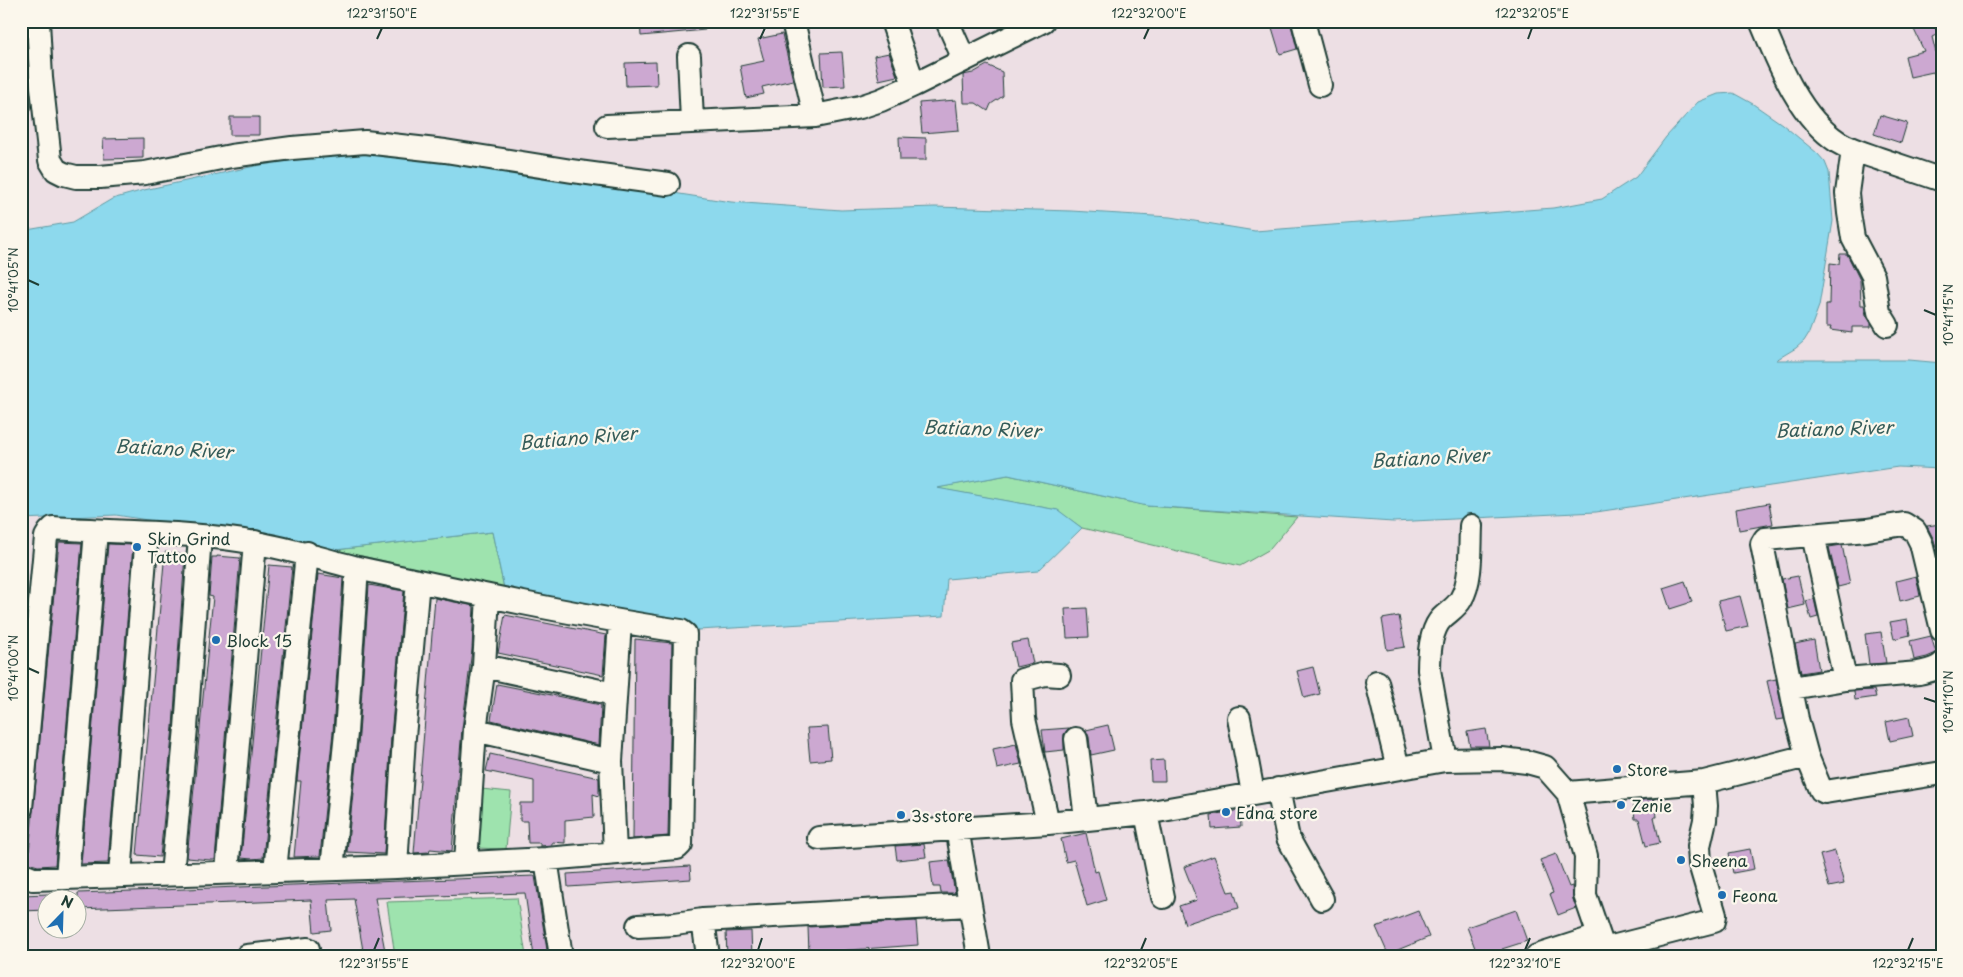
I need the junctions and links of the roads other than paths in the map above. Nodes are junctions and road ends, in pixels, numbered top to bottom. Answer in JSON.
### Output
{"nodes":[{"id":1,"x":38,"y":21,"type":"edge"},
{"id":2,"x":793,"y":21,"type":"edge"},
{"id":3,"x":892,"y":21,"type":"edge"},
{"id":4,"x":947,"y":21,"type":"edge"},
{"id":5,"x":1042,"y":21,"type":"edge"},
{"id":6,"x":1303,"y":21,"type":"edge"},
{"id":7,"x":1761,"y":21,"type":"edge"},
{"id":8,"x":689,"y":56,"type":"dead end"},
{"id":9,"x":964,"y":60,"type":"junction"},
{"id":10,"x":914,"y":85,"type":"junction"},
{"id":11,"x":1320,"y":85,"type":"dead end"},
{"id":12,"x":815,"y":116,"type":"junction"},
{"id":13,"x":692,"y":121,"type":"junction"},
{"id":14,"x":607,"y":126,"type":"dead end"},
{"id":15,"x":1853,"y":150,"type":"junction"},
{"id":16,"x":1942,"y":180,"type":"edge"},
{"id":17,"x":668,"y":184,"type":"dead end"},
{"id":18,"x":1886,"y":325,"type":"dead end"},
{"id":19,"x":1471,"y":526,"type":"dead end"},
{"id":20,"x":96,"y":531,"type":"junction"},
{"id":21,"x":147,"y":533,"type":"junction"},
{"id":22,"x":1812,"y":535,"type":"junction"},
{"id":23,"x":200,"y":536,"type":"junction"},
{"id":24,"x":255,"y":542,"type":"junction"},
{"id":25,"x":307,"y":553,"type":"junction"},
{"id":26,"x":357,"y":568,"type":"junction"},
{"id":27,"x":418,"y":581,"type":"junction"},
{"id":28,"x":488,"y":596,"type":"junction"},
{"id":29,"x":620,"y":622,"type":"junction"},
{"id":30,"x":1942,"y":630,"type":"edge"},
{"id":31,"x":1942,"y":664,"type":"edge"},
{"id":32,"x":484,"y":666,"type":"junction"},
{"id":33,"x":1059,"y":675,"type":"dead end"},
{"id":34,"x":1845,"y":679,"type":"junction"},
{"id":35,"x":1377,"y":682,"type":"dead end"},
{"id":36,"x":1792,"y":688,"type":"junction"},
{"id":37,"x":614,"y":694,"type":"junction"},
{"id":38,"x":1239,"y":718,"type":"dead end"},
{"id":39,"x":474,"y":730,"type":"junction"},
{"id":40,"x":1076,"y":739,"type":"dead end"},
{"id":41,"x":1807,"y":756,"type":"junction"},
{"id":42,"x":1445,"y":760,"type":"junction"},
{"id":43,"x":612,"y":761,"type":"junction"},
{"id":44,"x":1398,"y":768,"type":"junction"},
{"id":45,"x":1942,"y":773,"type":"edge"},
{"id":46,"x":1704,"y":782,"type":"junction"},
{"id":47,"x":1278,"y":789,"type":"junction"},
{"id":48,"x":1253,"y":793,"type":"junction"},
{"id":49,"x":1568,"y":793,"type":"junction"},
{"id":50,"x":21,"y":808,"type":"edge"},
{"id":51,"x":1146,"y":813,"type":"junction"},
{"id":52,"x":1086,"y":818,"type":"junction"},
{"id":53,"x":1048,"y":823,"type":"junction"},
{"id":54,"x":956,"y":828,"type":"junction"},
{"id":55,"x":819,"y":838,"type":"dead end"},
{"id":56,"x":616,"y":853,"type":"junction"},
{"id":57,"x":546,"y":859,"type":"junction"},
{"id":58,"x":466,"y":862,"type":"junction"},
{"id":59,"x":396,"y":867,"type":"junction"},
{"id":60,"x":332,"y":870,"type":"junction"},
{"id":61,"x":275,"y":871,"type":"junction"},
{"id":62,"x":227,"y":872,"type":"junction"},
{"id":63,"x":21,"y":874,"type":"edge"},
{"id":64,"x":172,"y":874,"type":"junction"},
{"id":65,"x":120,"y":875,"type":"junction"},
{"id":66,"x":67,"y":878,"type":"junction"},
{"id":67,"x":1163,"y":898,"type":"dead end"},
{"id":68,"x":1322,"y":899,"type":"dead end"},
{"id":69,"x":969,"y":905,"type":"junction"},
{"id":70,"x":703,"y":920,"type":"junction"},
{"id":71,"x":638,"y":926,"type":"dead end"},
{"id":72,"x":1603,"y":947,"type":"edge"},
{"id":73,"x":308,"y":949,"type":"dead end"},
{"id":74,"x":247,"y":956,"type":"edge"},
{"id":75,"x":561,"y":956,"type":"edge"},
{"id":76,"x":708,"y":956,"type":"edge"},
{"id":77,"x":979,"y":956,"type":"edge"},
{"id":78,"x":1537,"y":956,"type":"edge"}],
"edges":[{"from":1,"to":17,"type":"street"},
{"from":2,"to":12,"type":"street"},
{"from":3,"to":10,"type":"street"},
{"from":4,"to":9,"type":"street"},
{"from":5,"to":9,"type":"street"},
{"from":6,"to":11,"type":"street"},
{"from":7,"to":15,"type":"street"},
{"from":8,"to":13,"type":"street"},
{"from":9,"to":10,"type":"street"},
{"from":10,"to":12,"type":"street"},
{"from":12,"to":13,"type":"street"},
{"from":13,"to":14,"type":"street"},
{"from":15,"to":16,"type":"street"},
{"from":15,"to":18,"type":"street"},
{"from":19,"to":42,"type":"street"},
{"from":20,"to":21,"type":"street"},
{"from":20,"to":50,"type":"street"},
{"from":20,"to":66,"type":"street"},
{"from":21,"to":23,"type":"street"},
{"from":21,"to":65,"type":"street"},
{"from":22,"to":30,"type":"street"},
{"from":22,"to":34,"type":"street"},
{"from":22,"to":36,"type":"street"},
{"from":23,"to":24,"type":"street"},
{"from":23,"to":64,"type":"street"},
{"from":24,"to":25,"type":"street"},
{"from":24,"to":62,"type":"street"},
{"from":25,"to":26,"type":"street"},
{"from":25,"to":61,"type":"street"},
{"from":26,"to":27,"type":"street"},
{"from":26,"to":60,"type":"street"},
{"from":27,"to":28,"type":"street"},
{"from":27,"to":59,"type":"street"},
{"from":28,"to":29,"type":"street"},
{"from":28,"to":32,"type":"street"},
{"from":29,"to":37,"type":"street"},
{"from":29,"to":56,"type":"street"},
{"from":31,"to":34,"type":"street"},
{"from":32,"to":37,"type":"street"},
{"from":32,"to":39,"type":"street"},
{"from":33,"to":53,"type":"street"},
{"from":34,"to":36,"type":"street"},
{"from":35,"to":44,"type":"street"},
{"from":36,"to":41,"type":"street"},
{"from":37,"to":43,"type":"street"},
{"from":38,"to":48,"type":"street"},
{"from":39,"to":43,"type":"street"},
{"from":39,"to":58,"type":"street"},
{"from":40,"to":52,"type":"street"},
{"from":41,"to":45,"type":"street"},
{"from":41,"to":46,"type":"street"},
{"from":42,"to":44,"type":"street"},
{"from":42,"to":49,"type":"street"},
{"from":43,"to":56,"type":"street"},
{"from":44,"to":47,"type":"street"},
{"from":46,"to":49,"type":"street"},
{"from":46,"to":72,"type":"street"},
{"from":47,"to":48,"type":"street"},
{"from":47,"to":68,"type":"street"},
{"from":48,"to":51,"type":"street"},
{"from":49,"to":72,"type":"street"},
{"from":51,"to":52,"type":"street"},
{"from":51,"to":67,"type":"street"},
{"from":52,"to":53,"type":"street"},
{"from":53,"to":54,"type":"street"},
{"from":54,"to":55,"type":"street"},
{"from":54,"to":69,"type":"street"},
{"from":56,"to":57,"type":"street"},
{"from":57,"to":58,"type":"street"},
{"from":57,"to":75,"type":"street"},
{"from":58,"to":59,"type":"street"},
{"from":59,"to":60,"type":"street"},
{"from":60,"to":61,"type":"street"},
{"from":61,"to":62,"type":"street"},
{"from":62,"to":64,"type":"street"},
{"from":63,"to":66,"type":"street"},
{"from":64,"to":65,"type":"street"},
{"from":65,"to":66,"type":"street"},
{"from":69,"to":70,"type":"street"},
{"from":69,"to":77,"type":"street"},
{"from":70,"to":71,"type":"street"},
{"from":70,"to":76,"type":"street"},
{"from":72,"to":78,"type":"street"},
{"from":73,"to":74,"type":"street"}]}
